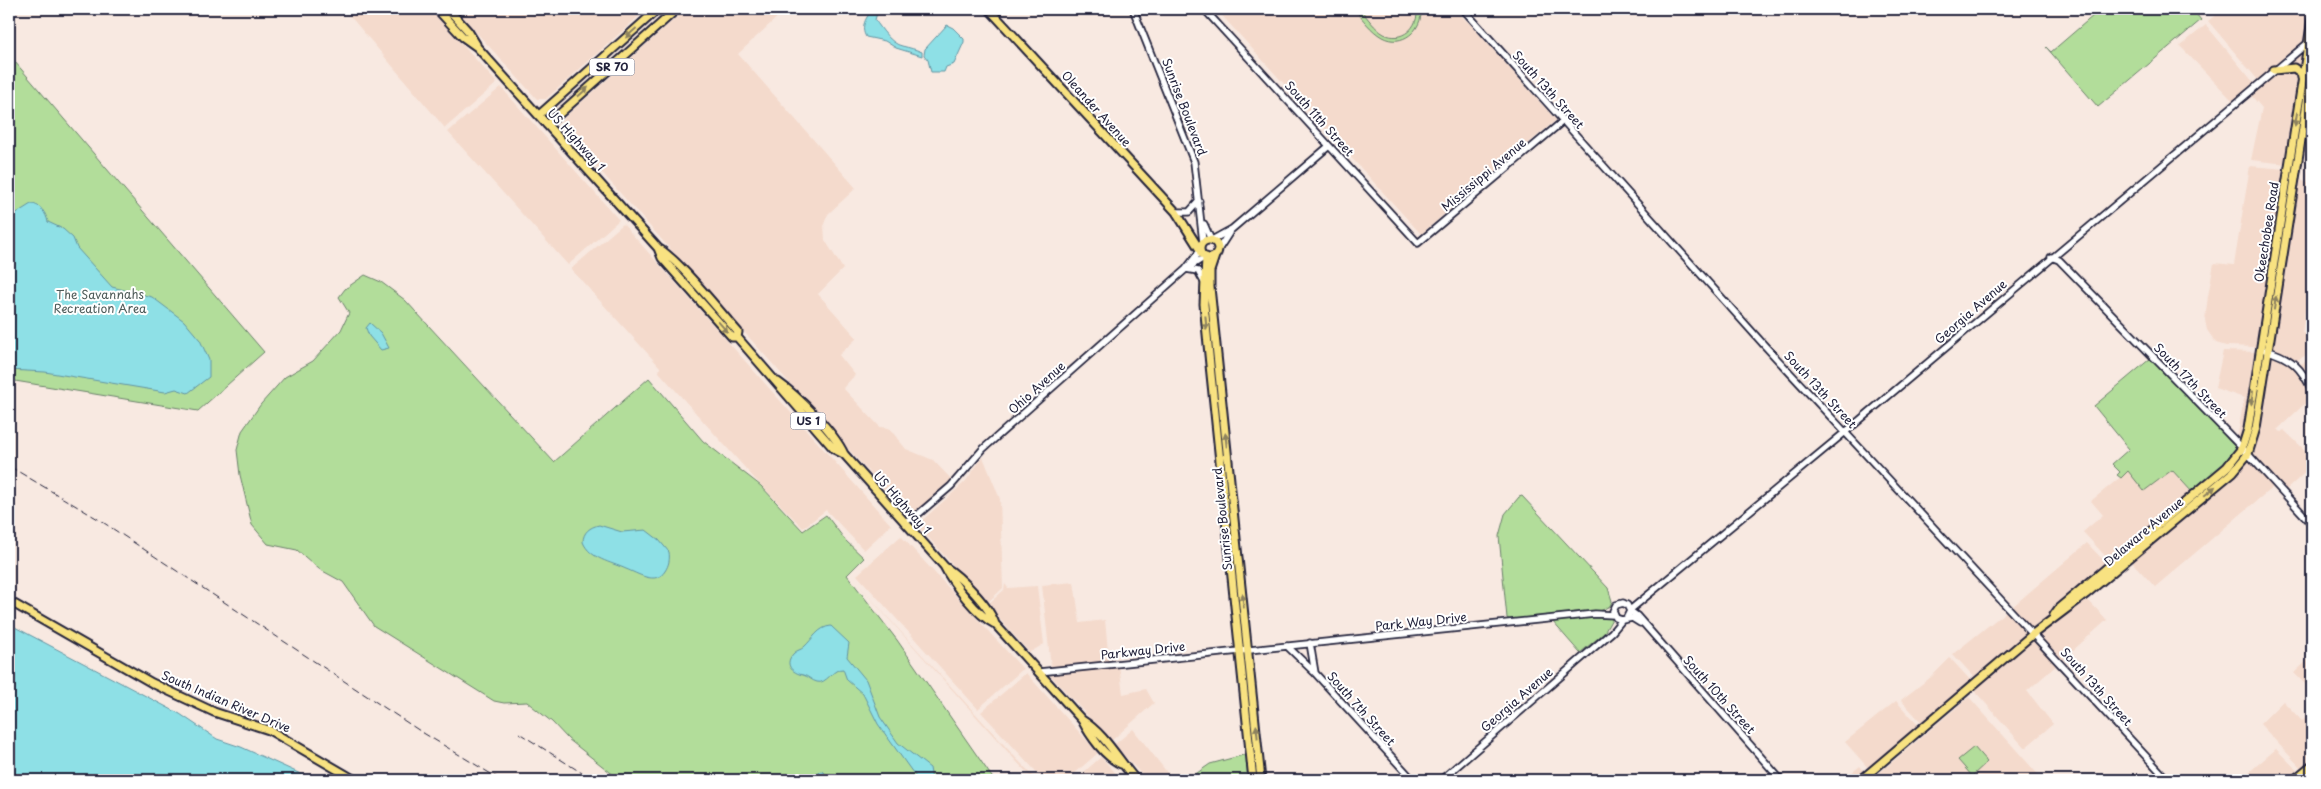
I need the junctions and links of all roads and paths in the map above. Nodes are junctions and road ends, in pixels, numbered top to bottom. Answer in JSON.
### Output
{"nodes":[{"id":1,"x":437,"y":9,"type":"edge"},
{"id":2,"x":448,"y":9,"type":"edge"},
{"id":3,"x":658,"y":9,"type":"edge"},
{"id":4,"x":677,"y":9,"type":"edge"},
{"id":5,"x":989,"y":9,"type":"edge"},
{"id":6,"x":1133,"y":9,"type":"edge"},
{"id":7,"x":1204,"y":9,"type":"edge"},
{"id":8,"x":1463,"y":9,"type":"edge"},
{"id":9,"x":2312,"y":19,"type":"edge"},
{"id":10,"x":2311,"y":41,"type":"edge"},
{"id":11,"x":477,"y":47,"type":"junction"},
{"id":12,"x":2274,"y":70,"type":"junction"},
{"id":13,"x":2312,"y":70,"type":"edge"},
{"id":14,"x":2302,"y":78,"type":"junction"},
{"id":15,"x":539,"y":115,"type":"junction"},
{"id":16,"x":1563,"y":121,"type":"junction"},
{"id":17,"x":547,"y":125,"type":"junction"},
{"id":18,"x":1329,"y":146,"type":"junction"},
{"id":19,"x":1199,"y":201,"type":"junction"},
{"id":20,"x":1176,"y":212,"type":"junction"},
{"id":21,"x":1201,"y":218,"type":"junction"},
{"id":22,"x":1232,"y":229,"type":"junction"},
{"id":23,"x":1212,"y":240,"type":"junction"},
{"id":24,"x":1418,"y":243,"type":"joint"},
{"id":25,"x":1203,"y":250,"type":"junction"},
{"id":26,"x":1216,"y":253,"type":"junction"},
{"id":27,"x":2051,"y":257,"type":"junction"},
{"id":28,"x":1186,"y":269,"type":"junction"},
{"id":29,"x":1204,"y":283,"type":"junction"},
{"id":30,"x":2264,"y":350,"type":"junction"},
{"id":31,"x":2312,"y":391,"type":"edge"},
{"id":32,"x":1846,"y":431,"type":"junction"},
{"id":33,"x":2242,"y":448,"type":"junction"},
{"id":34,"x":2248,"y":454,"type":"junction"},
{"id":35,"x":904,"y":522,"type":"junction"},
{"id":36,"x":2312,"y":524,"type":"edge"},
{"id":37,"x":9,"y":601,"type":"edge"},
{"id":38,"x":1615,"y":607,"type":"junction"},
{"id":39,"x":1629,"y":609,"type":"junction"},
{"id":40,"x":1595,"y":614,"type":"junction"},
{"id":41,"x":1615,"y":616,"type":"junction"},
{"id":42,"x":1625,"y":618,"type":"junction"},
{"id":43,"x":2049,"y":621,"type":"junction"},
{"id":44,"x":1642,"y":624,"type":"junction"},
{"id":45,"x":2034,"y":634,"type":"junction"},
{"id":46,"x":1606,"y":635,"type":"junction"},
{"id":47,"x":1310,"y":643,"type":"junction"},
{"id":48,"x":1287,"y":646,"type":"junction"},
{"id":49,"x":1244,"y":650,"type":"junction"},
{"id":50,"x":1039,"y":672,"type":"junction"},
{"id":51,"x":1315,"y":673,"type":"junction"},
{"id":52,"x":2312,"y":764,"type":"edge"},
{"id":53,"x":355,"y":780,"type":"edge"},
{"id":54,"x":1136,"y":780,"type":"edge"},
{"id":55,"x":1253,"y":780,"type":"edge"},
{"id":56,"x":1262,"y":780,"type":"edge"},
{"id":57,"x":1413,"y":780,"type":"edge"},
{"id":58,"x":1441,"y":780,"type":"edge"},
{"id":59,"x":1781,"y":780,"type":"edge"},
{"id":60,"x":1861,"y":780,"type":"edge"},
{"id":61,"x":2168,"y":780,"type":"edge"},
{"id":62,"x":2294,"y":780,"type":"edge"}],
"edges":[{"from":1,"to":11,"type":"main road","name":"US Highway 1","number":"US 1"},
{"from":2,"to":11,"type":"main road","name":"US Highway 1","number":"US 1"},
{"from":3,"to":15,"type":"main road","number":"SR 70","one_way":true},
{"from":17,"to":4,"type":"main road","number":"SR 70","one_way":true},
{"from":5,"to":20,"type":"main road","name":"Oleander Avenue"},
{"from":6,"to":19,"type":"street","name":"Sunrise Boulevard"},
{"from":7,"to":18,"type":"street","name":"South 11th Street"},
{"from":8,"to":16,"type":"street","name":"South 13th Street"},
{"from":9,"to":10,"type":"main road","name":"Okeechobee Road"},
{"from":10,"to":12,"type":"street","name":"Georgia Avenue"},
{"from":10,"to":14,"type":"main road","name":"Okeechobee Road"},
{"from":11,"to":15,"type":"main road","name":"US Highway 1","number":"US 1"},
{"from":12,"to":14,"type":"main road"},
{"from":12,"to":27,"type":"street","name":"Georgia Avenue"},
{"from":30,"to":13,"type":"main road","name":"Okeechobee Road","one_way":true},
{"from":14,"to":30,"type":"main road","name":"Okeechobee Road","one_way":true},
{"from":15,"to":17,"type":"main road","name":"US Highway 1","number":"US 1"},
{"from":16,"to":24,"type":"street","name":"Mississippi Avenue"},
{"from":16,"to":32,"type":"street","name":"South 13th Street"},
{"from":17,"to":35,"type":"main road","name":"US Highway 1","number":"US 1"},
{"from":18,"to":22,"type":"street"},
{"from":18,"to":24,"type":"street","name":"South 11th Street"},
{"from":19,"to":20,"type":"street"},
{"from":19,"to":21,"type":"street","name":"Sunrise Boulevard"},
{"from":20,"to":25,"type":"main road","name":"Oleander Avenue"},
{"from":21,"to":23,"type":"street","name":"Sunrise Boulevard"},
{"from":21,"to":25,"type":"street","name":"Sunrise Boulevard"},
{"from":22,"to":23,"type":"street"},
{"from":22,"to":26,"type":"street"},
{"from":23,"to":25,"type":"main road"},
{"from":23,"to":26,"type":"main road"},
{"from":25,"to":26,"type":"main road"},
{"from":25,"to":28,"type":"street","name":"Ohio Avenue"},
{"from":25,"to":29,"type":"main road","name":"Sunrise Boulevard"},
{"from":49,"to":26,"type":"main road","name":"Sunrise Boulevard","one_way":true},
{"from":27,"to":32,"type":"street","name":"Georgia Avenue"},
{"from":27,"to":33,"type":"street","name":"South 17th Street"},
{"from":28,"to":29,"type":"street"},
{"from":28,"to":35,"type":"street","name":"Ohio Avenue"},
{"from":29,"to":49,"type":"main road","name":"Sunrise Boulevard","one_way":true},
{"from":30,"to":31,"type":"street"},
{"from":30,"to":33,"type":"main road","name":"Okeechobee Road","one_way":true},
{"from":30,"to":34,"type":"main road","name":"Okeechobee Road"},
{"from":32,"to":39,"type":"street","name":"Georgia Avenue"},
{"from":32,"to":45,"type":"street","name":"South 13th Street"},
{"from":33,"to":34,"type":"street","name":"South 17th Street"},
{"from":33,"to":43,"type":"main road","name":"Delaware Avenue"},
{"from":34,"to":36,"type":"street","name":"South 17th Street"},
{"from":43,"to":34,"type":"main road","name":"Delaware Avenue","one_way":true},
{"from":35,"to":50,"type":"main road","name":"US Highway 1","number":"US 1"},
{"from":37,"to":53,"type":"main road","name":"South Indian River Drive"},
{"from":38,"to":39,"type":"street","name":"Park Way Drive"},
{"from":38,"to":40,"type":"street","name":"Park Way Drive"},
{"from":38,"to":41,"type":"street","name":"Georgia Avenue"},
{"from":39,"to":42,"type":"street"},
{"from":39,"to":44,"type":"street","name":"South 10th Street"},
{"from":40,"to":41,"type":"street","name":"Park Way Drive"},
{"from":40,"to":47,"type":"street","name":"Park Way Drive"},
{"from":41,"to":42,"type":"street","name":"South 10th Street"},
{"from":41,"to":46,"type":"street","name":"Georgia Avenue"},
{"from":42,"to":44,"type":"street","name":"South 10th Street"},
{"from":42,"to":46,"type":"street","name":"Georgia Avenue"},
{"from":43,"to":45,"type":"main road","name":"Delaware Avenue"},
{"from":44,"to":59,"type":"street","name":"South 10th Street"},
{"from":45,"to":60,"type":"main road","name":"Delaware Avenue"},
{"from":45,"to":61,"type":"street","name":"South 13th Street"},
{"from":46,"to":58,"type":"street","name":"Georgia Avenue"},
{"from":47,"to":48,"type":"street","name":"Park Way Drive"},
{"from":47,"to":51,"type":"street","name":"South 7th Street"},
{"from":48,"to":49,"type":"street","name":"Park Way Drive"},
{"from":48,"to":51,"type":"street"},
{"from":49,"to":50,"type":"street","name":"Parkway Drive"},
{"from":49,"to":55,"type":"main road","name":"Sunrise Boulevard"},
{"from":56,"to":49,"type":"main road","name":"Sunrise Boulevard","one_way":true},
{"from":50,"to":54,"type":"main road","name":"US Highway 1","number":"US 1"},
{"from":51,"to":57,"type":"street","name":"South 7th Street"},
{"from":52,"to":62,"type":"main road"}]}
